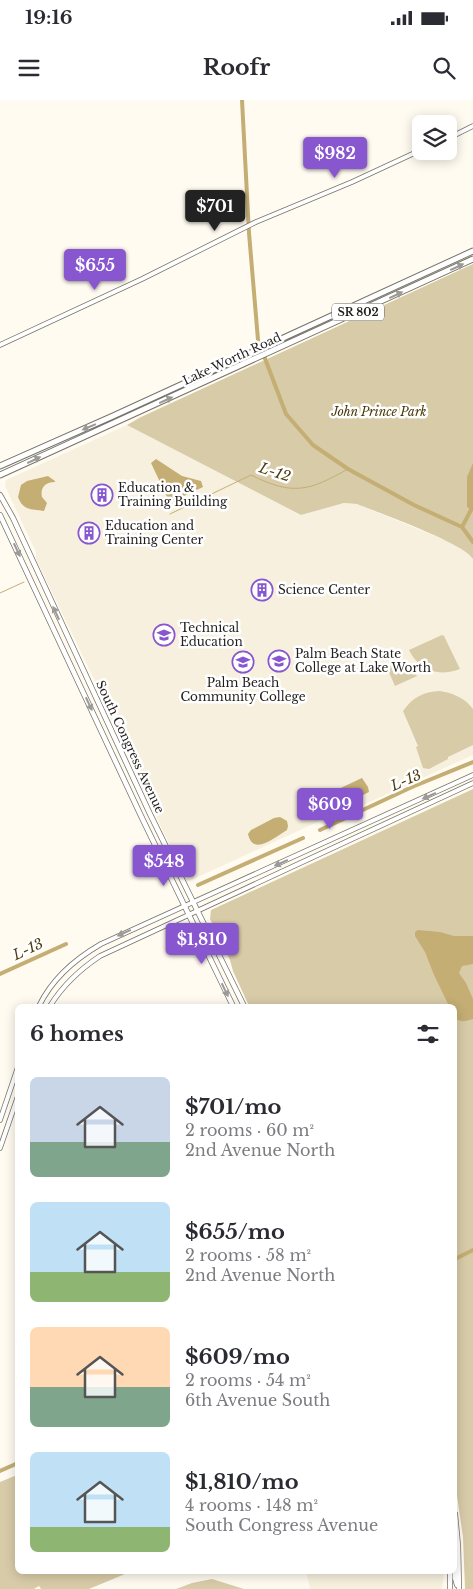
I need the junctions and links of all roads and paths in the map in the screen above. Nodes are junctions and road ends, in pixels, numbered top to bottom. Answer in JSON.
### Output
{"nodes":[{"id":1,"x":473,"y":126,"type":"edge"},
{"id":2,"x":457,"y":134,"type":"edge"},
{"id":3,"x":412,"y":154,"type":"edge"},
{"id":4,"x":473,"y":252,"type":"edge"},
{"id":5,"x":473,"y":260,"type":"edge"},
{"id":6,"x":323,"y":320,"type":"junction"},
{"id":7,"x":296,"y":340,"type":"junction"},
{"id":8,"x":0,"y":345,"type":"edge"},
{"id":9,"x":0,"y":466,"type":"edge"},
{"id":10,"x":0,"y":476,"type":"edge"},
{"id":11,"x":0,"y":495,"type":"edge"},
{"id":12,"x":0,"y":515,"type":"edge"},
{"id":13,"x":473,"y":776,"type":"edge"},
{"id":14,"x":473,"y":783,"type":"edge"},
{"id":15,"x":194,"y":902,"type":"junction"},
{"id":16,"x":184,"y":906,"type":"junction"},
{"id":17,"x":198,"y":910,"type":"junction"},
{"id":18,"x":188,"y":914,"type":"junction"},
{"id":19,"x":40,"y":1004,"type":"edge"},
{"id":20,"x":52,"y":1004,"type":"edge"},
{"id":21,"x":232,"y":1004,"type":"edge"},
{"id":22,"x":243,"y":1004,"type":"edge"},
{"id":23,"x":15,"y":1076,"type":"edge"},
{"id":24,"x":15,"y":1105,"type":"edge"},
{"id":25,"x":0,"y":1120,"type":"edge"},
{"id":26,"x":0,"y":1148,"type":"edge"},
{"id":27,"x":457,"y":1537,"type":"edge"},
{"id":28,"x":450,"y":1574,"type":"edge"},
{"id":29,"x":455,"y":1574,"type":"edge"},
{"id":30,"x":450,"y":1589,"type":"edge"},
{"id":31,"x":458,"y":1589,"type":"edge"}],
"edges":[{"from":1,"to":2,"type":"street"},
{"from":3,"to":8,"type":"street"},
{"from":4,"to":6,"type":"main road","name":"Lake Worth Road","number":"SR 802"},
{"from":7,"to":5,"type":"main road","name":"Lake Worth Road","number":"SR 802","one_way":true},
{"from":6,"to":7,"type":"main road"},
{"from":6,"to":9,"type":"main road","name":"Lake Worth Road","number":"SR 802","one_way":true},
{"from":10,"to":7,"type":"main road","name":"Lake Worth Road","number":"SR 802","one_way":true},
{"from":15,"to":11,"type":"main road","name":"South Congress Avenue","one_way":true},
{"from":12,"to":16,"type":"main road","name":"South Congress Avenue","one_way":true},
{"from":13,"to":15,"type":"street","one_way":true},
{"from":14,"to":17,"type":"street"},
{"from":15,"to":16,"type":"street"},
{"from":15,"to":17,"type":"main road","name":"South Congress Avenue"},
{"from":16,"to":18,"type":"main road","name":"South Congress Avenue"},
{"from":16,"to":19,"type":"street","one_way":true},
{"from":17,"to":18,"type":"street"},
{"from":17,"to":22,"type":"main road","name":"South Congress Avenue"},
{"from":18,"to":20,"type":"street"},
{"from":18,"to":21,"type":"main road","name":"South Congress Avenue","one_way":true},
{"from":23,"to":25,"type":"street"},
{"from":24,"to":26,"type":"street"},
{"from":27,"to":31,"type":"main road"},
{"from":28,"to":30,"type":"main road"},
{"from":29,"to":31,"type":"main road"}]}
